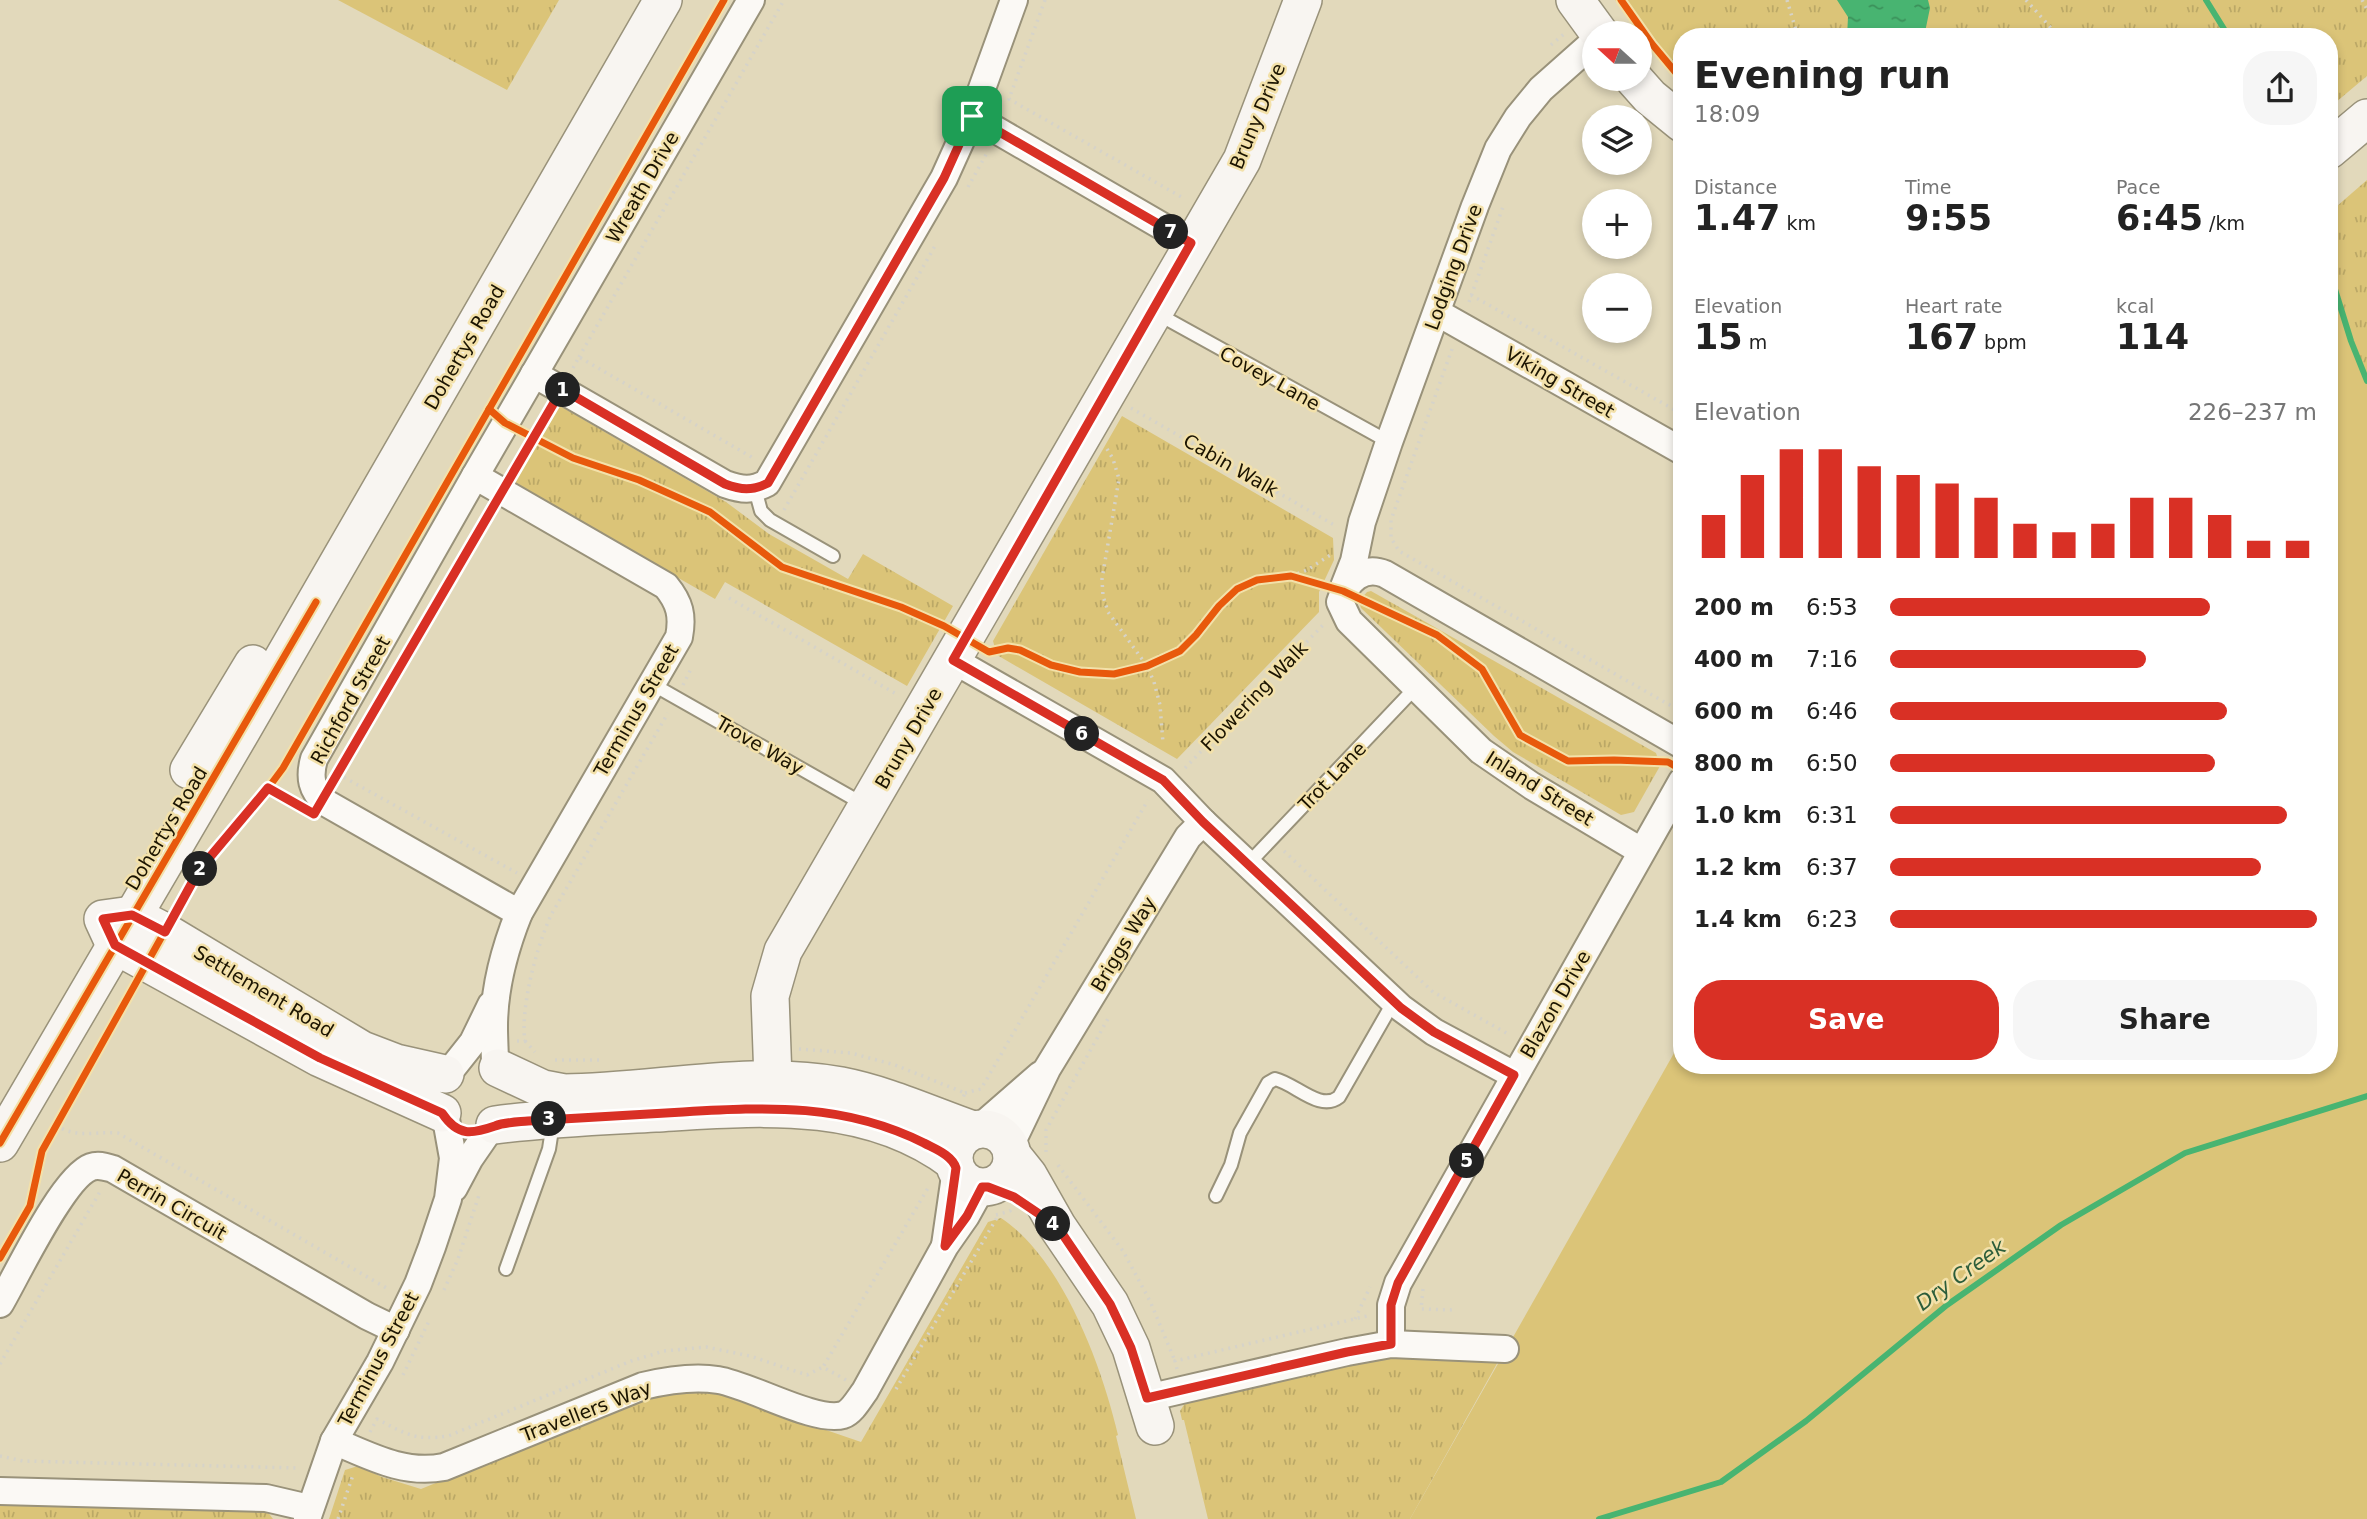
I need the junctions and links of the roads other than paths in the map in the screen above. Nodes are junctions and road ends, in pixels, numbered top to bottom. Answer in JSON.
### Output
{"nodes":[{"id":1,"x":663,"y":0,"type":"edge"},
{"id":2,"x":751,"y":0,"type":"edge"},
{"id":3,"x":1014,"y":0,"type":"edge"},
{"id":4,"x":1303,"y":0,"type":"edge"},
{"id":5,"x":1575,"y":0,"type":"edge"},
{"id":6,"x":1590,"y":21,"type":"edge"},
{"id":7,"x":1582,"y":53,"type":"edge"},
{"id":8,"x":1648,"y":91,"type":"edge"},
{"id":9,"x":972,"y":116,"type":"junction"},
{"id":10,"x":1673,"y":116,"type":"edge"},
{"id":11,"x":2367,"y":118,"type":"edge"},
{"id":12,"x":2338,"y":142,"type":"edge"},
{"id":13,"x":1191,"y":243,"type":"junction"},
{"id":14,"x":1153,"y":311,"type":"junction"},
{"id":15,"x":1449,"y":319,"type":"junction"},
{"id":16,"x":534,"y":374,"type":"junction"},
{"id":17,"x":1389,"y":442,"type":"junction"},
{"id":18,"x":1673,"y":446,"type":"edge"},
{"id":19,"x":475,"y":475,"type":"junction"},
{"id":20,"x":755,"y":489,"type":"junction"},
{"id":21,"x":1349,"y":524,"type":"junction"},
{"id":22,"x":833,"y":556,"type":"dead end"},
{"id":23,"x":1355,"y":581,"type":"junction"},
{"id":24,"x":953,"y":660,"type":"junction"},
{"id":25,"x":652,"y":684,"type":"junction"},
{"id":26,"x":1416,"y":687,"type":"junction"},
{"id":27,"x":1673,"y":740,"type":"edge"},
{"id":28,"x":1673,"y":802,"type":"edge"},
{"id":29,"x":868,"y":807,"type":"junction"},
{"id":30,"x":1203,"y":822,"type":"junction"},
{"id":31,"x":1641,"y":851,"type":"junction"},
{"id":32,"x":1248,"y":864,"type":"junction"},
{"id":33,"x":512,"y":910,"type":"junction"},
{"id":34,"x":117,"y":927,"type":"junction"},
{"id":35,"x":496,"y":994,"type":"junction"},
{"id":36,"x":1394,"y":1001,"type":"junction"},
{"id":37,"x":496,"y":1059,"type":"junction"},
{"id":38,"x":1047,"y":1069,"type":"junction"},
{"id":39,"x":449,"y":1070,"type":"junction"},
{"id":40,"x":1514,"y":1075,"type":"junction"},
{"id":41,"x":773,"y":1079,"type":"junction"},
{"id":42,"x":0,"y":1094,"type":"edge"},
{"id":43,"x":444,"y":1116,"type":"junction"},
{"id":44,"x":553,"y":1119,"type":"junction"},
{"id":45,"x":492,"y":1127,"type":"junction"},
{"id":46,"x":976,"y":1130,"type":"junction"},
{"id":47,"x":0,"y":1143,"type":"edge"},
{"id":48,"x":1011,"y":1151,"type":"junction"},
{"id":49,"x":970,"y":1176,"type":"junction"},
{"id":50,"x":1216,"y":1196,"type":"dead end"},
{"id":51,"x":448,"y":1199,"type":"junction"},
{"id":52,"x":1057,"y":1226,"type":"junction"},
{"id":53,"x":506,"y":1269,"type":"dead end"},
{"id":54,"x":0,"y":1304,"type":"edge"},
{"id":55,"x":396,"y":1330,"type":"junction"},
{"id":56,"x":1391,"y":1344,"type":"junction"},
{"id":57,"x":1505,"y":1349,"type":"dead end"},
{"id":58,"x":1151,"y":1412,"type":"joint"},
{"id":59,"x":334,"y":1441,"type":"junction"},
{"id":60,"x":0,"y":1491,"type":"edge"},
{"id":61,"x":308,"y":1514,"type":"edge"}],
"edges":[{"from":1,"to":34,"type":"street","name":"Dohertys Road"},
{"from":2,"to":16,"type":"street","name":"Wreath Drive"},
{"from":3,"to":9,"type":"street"},
{"from":4,"to":13,"type":"street","name":"Bruny Drive"},
{"from":5,"to":6,"type":"street"},
{"from":7,"to":15,"type":"street","name":"Lodging Drive"},
{"from":8,"to":10,"type":"street"},
{"from":9,"to":13,"type":"street"},
{"from":9,"to":20,"type":"street"},
{"from":11,"to":12,"type":"street"},
{"from":13,"to":14,"type":"street","name":"Bruny Drive"},
{"from":14,"to":17,"type":"lane","name":"Covey Lane"},
{"from":14,"to":24,"type":"street","name":"Bruny Drive"},
{"from":15,"to":17,"type":"street","name":"Lodging Drive"},
{"from":15,"to":18,"type":"street","name":"Viking Street"},
{"from":16,"to":19,"type":"street","name":"Wreath Drive"},
{"from":16,"to":20,"type":"street"},
{"from":17,"to":21,"type":"street","name":"Lodging Drive"},
{"from":19,"to":25,"type":"street","name":"Terminus Street"},
{"from":19,"to":33,"type":"street","name":"Richford Street"},
{"from":20,"to":22,"type":"lane"},
{"from":21,"to":23,"type":"street","name":"Lodging Drive"},
{"from":21,"to":23,"type":"street","name":"Lodging Drive"},
{"from":23,"to":26,"type":"street","name":"Inland Street"},
{"from":23,"to":27,"type":"street"},
{"from":24,"to":29,"type":"street","name":"Bruny Drive"},
{"from":24,"to":30,"type":"street"},
{"from":25,"to":29,"type":"lane","name":"Trove Way"},
{"from":25,"to":33,"type":"street","name":"Terminus Street"},
{"from":26,"to":31,"type":"street","name":"Inland Street"},
{"from":26,"to":32,"type":"lane","name":"Trot Lane"},
{"from":28,"to":31,"type":"street","name":"Blazon Drive"},
{"from":29,"to":41,"type":"street","name":"Bruny Drive"},
{"from":30,"to":32,"type":"street"},
{"from":30,"to":38,"type":"street","name":"Briggs Way"},
{"from":31,"to":40,"type":"street","name":"Blazon Drive"},
{"from":32,"to":36,"type":"street"},
{"from":33,"to":35,"type":"street","name":"Terminus Street"},
{"from":34,"to":39,"type":"street","name":"Settlement Road"},
{"from":34,"to":42,"type":"street","name":"Dohertys Road"},
{"from":34,"to":43,"type":"street","name":"Settlement Road"},
{"from":34,"to":47,"type":"street","name":"Dohertys Road"},
{"from":35,"to":37,"type":"street","name":"Terminus Street"},
{"from":35,"to":39,"type":"street","name":"Terminus Street"},
{"from":36,"to":40,"type":"street"},
{"from":36,"to":50,"type":"lane"},
{"from":37,"to":39,"type":"street"},
{"from":37,"to":41,"type":"street"},
{"from":37,"to":45,"type":"street"},
{"from":38,"to":46,"type":"street","name":"Briggs Way"},
{"from":38,"to":48,"type":"street","name":"Briggs Way"},
{"from":39,"to":43,"type":"street"},
{"from":40,"to":56,"type":"street","name":"Blazon Drive"},
{"from":41,"to":46,"type":"street"},
{"from":43,"to":45,"type":"street"},
{"from":43,"to":51,"type":"street","name":"Terminus Street"},
{"from":44,"to":45,"type":"street"},
{"from":44,"to":49,"type":"street"},
{"from":44,"to":53,"type":"lane"},
{"from":45,"to":51,"type":"street","name":"Terminus Street"},
{"from":46,"to":48,"type":"street"},
{"from":46,"to":49,"type":"street"},
{"from":48,"to":49,"type":"street"},
{"from":48,"to":52,"type":"street"},
{"from":49,"to":52,"type":"street"},
{"from":49,"to":59,"type":"street","name":"Travellers Way"},
{"from":51,"to":55,"type":"street","name":"Terminus Street"},
{"from":52,"to":58,"type":"street"},
{"from":54,"to":55,"type":"street","name":"Perrin Circuit"},
{"from":55,"to":59,"type":"street","name":"Terminus Street"},
{"from":56,"to":57,"type":"street"},
{"from":56,"to":58,"type":"street"},
{"from":59,"to":61,"type":"street","name":"Terminus Street"},
{"from":60,"to":61,"type":"street"}]}
